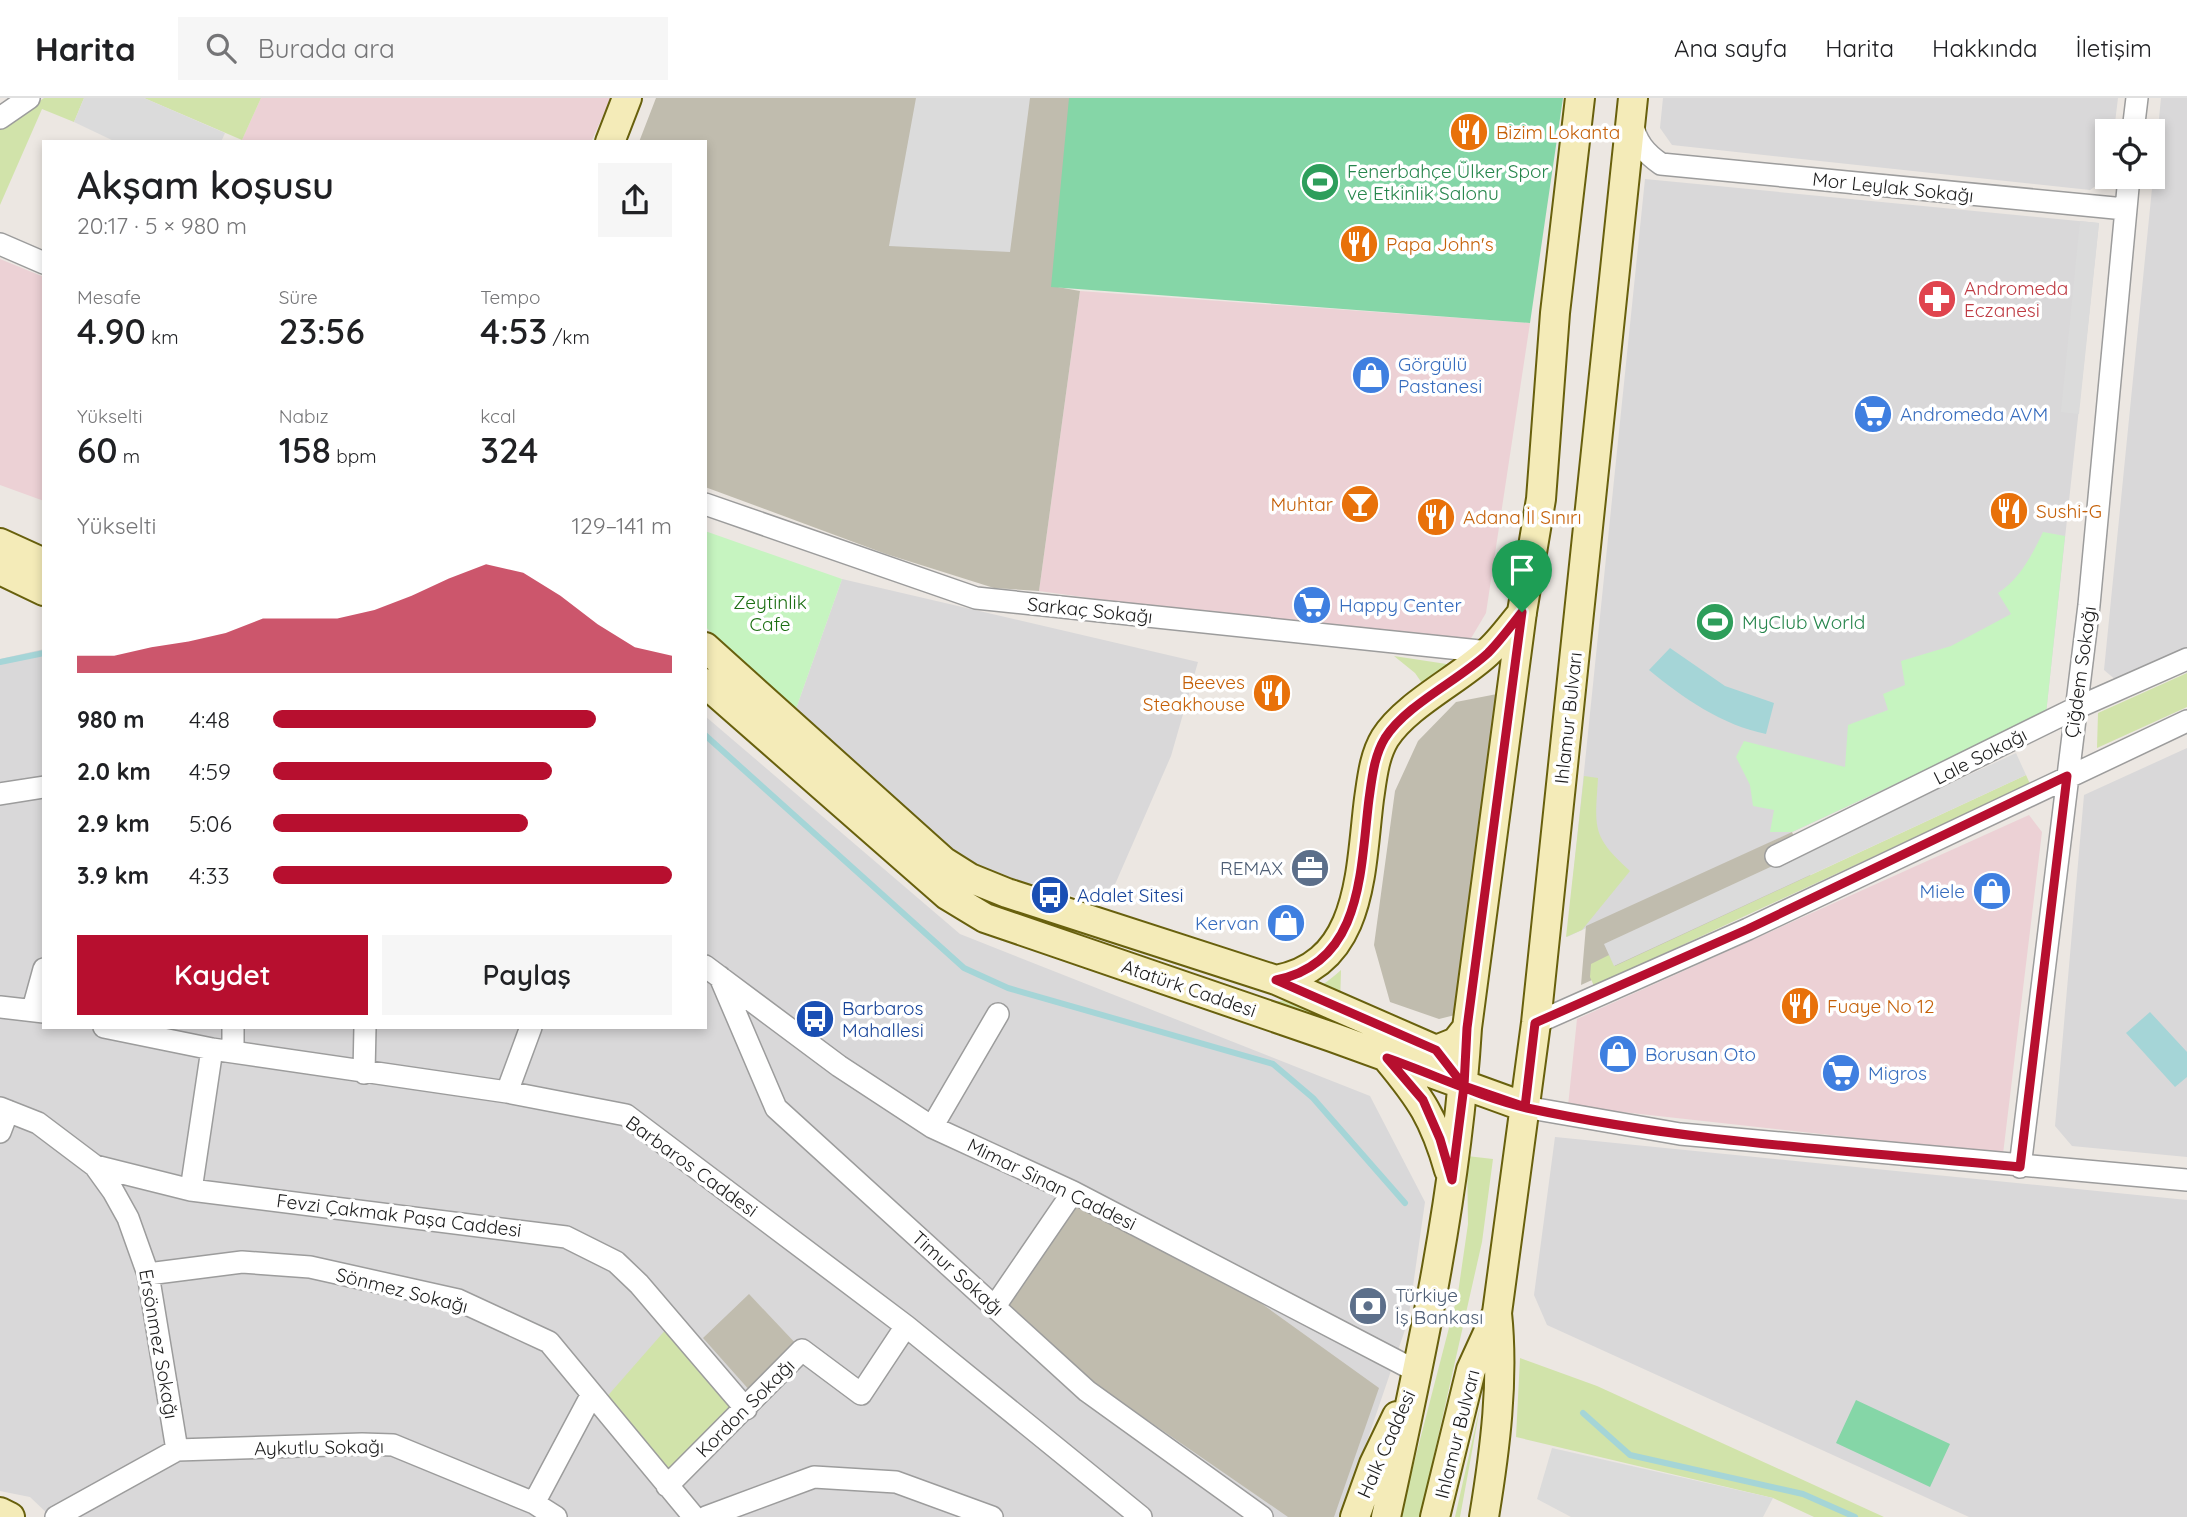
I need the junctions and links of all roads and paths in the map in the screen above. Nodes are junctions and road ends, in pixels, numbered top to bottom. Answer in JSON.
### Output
{"nodes":[{"id":1,"x":29,"y":98,"type":"edge"},
{"id":2,"x":628,"y":98,"type":"edge"},
{"id":3,"x":1580,"y":98,"type":"edge"},
{"id":4,"x":2137,"y":98,"type":"edge"},
{"id":5,"x":1632,"y":110,"type":"edge"},
{"id":6,"x":0,"y":118,"type":"edge"},
{"id":7,"x":2134,"y":119,"type":"edge"},
{"id":8,"x":611,"y":140,"type":"edge"},
{"id":9,"x":1661,"y":164,"type":"joint"},
{"id":10,"x":2128,"y":189,"type":"edge"},
{"id":11,"x":2125,"y":209,"type":"junction"},
{"id":12,"x":0,"y":244,"type":"edge"},
{"id":13,"x":42,"y":262,"type":"edge"},
{"id":14,"x":707,"y":505,"type":"edge"},
{"id":15,"x":2,"y":555,"type":"edge"},
{"id":16,"x":42,"y":563,"type":"edge"},
{"id":17,"x":42,"y":589,"type":"edge"},
{"id":18,"x":1522,"y":612,"type":"junction"},
{"id":19,"x":707,"y":649,"type":"edge"},
{"id":20,"x":1489,"y":652,"type":"junction"},
{"id":21,"x":2187,"y":659,"type":"edge"},
{"id":22,"x":707,"y":685,"type":"edge"},
{"id":23,"x":2074,"y":709,"type":"junction"},
{"id":24,"x":2187,"y":721,"type":"edge"},
{"id":25,"x":2067,"y":776,"type":"junction"},
{"id":26,"x":42,"y":787,"type":"edge"},
{"id":27,"x":0,"y":794,"type":"edge"},
{"id":28,"x":1776,"y":856,"type":"dead end"},
{"id":29,"x":712,"y":970,"type":"edge"},
{"id":30,"x":1276,"y":980,"type":"junction"},
{"id":31,"x":42,"y":983,"type":"edge"},
{"id":32,"x":0,"y":1007,"type":"edge"},
{"id":33,"x":38,"y":1011,"type":"edge"},
{"id":34,"x":999,"y":1014,"type":"dead end"},
{"id":35,"x":1535,"y":1023,"type":"junction"},
{"id":36,"x":1467,"y":1028,"type":"junction"},
{"id":37,"x":114,"y":1029,"type":"edge"},
{"id":38,"x":232,"y":1029,"type":"edge"},
{"id":39,"x":365,"y":1029,"type":"edge"},
{"id":40,"x":530,"y":1029,"type":"edge"},
{"id":41,"x":1436,"y":1050,"type":"junction"},
{"id":42,"x":223,"y":1051,"type":"junction"},
{"id":43,"x":1387,"y":1058,"type":"junction"},
{"id":44,"x":364,"y":1073,"type":"junction"},
{"id":45,"x":1464,"y":1086,"type":"junction"},
{"id":46,"x":507,"y":1092,"type":"junction"},
{"id":47,"x":1525,"y":1107,"type":"junction"},
{"id":48,"x":4,"y":1110,"type":"edge"},
{"id":49,"x":932,"y":1127,"type":"junction"},
{"id":50,"x":0,"y":1132,"type":"edge"},
{"id":51,"x":95,"y":1167,"type":"junction"},
{"id":52,"x":2020,"y":1167,"type":"junction"},
{"id":53,"x":1452,"y":1180,"type":"junction"},
{"id":54,"x":2187,"y":1180,"type":"edge"},
{"id":55,"x":191,"y":1190,"type":"junction"},
{"id":56,"x":1073,"y":1192,"type":"junction"},
{"id":57,"x":148,"y":1273,"type":"junction"},
{"id":58,"x":995,"y":1306,"type":"junction"},
{"id":59,"x":1497,"y":1313,"type":"junction"},
{"id":60,"x":906,"y":1325,"type":"junction"},
{"id":61,"x":1418,"y":1372,"type":"junction"},
{"id":62,"x":591,"y":1396,"type":"junction"},
{"id":63,"x":746,"y":1409,"type":"junction"},
{"id":64,"x":177,"y":1450,"type":"junction"},
{"id":65,"x":667,"y":1486,"type":"junction"},
{"id":66,"x":534,"y":1503,"type":"junction"},
{"id":67,"x":0,"y":1512,"type":"edge"},
{"id":68,"x":10,"y":1517,"type":"edge"},
{"id":69,"x":56,"y":1517,"type":"edge"},
{"id":70,"x":556,"y":1517,"type":"edge"},
{"id":71,"x":694,"y":1517,"type":"edge"},
{"id":72,"x":706,"y":1517,"type":"edge"},
{"id":73,"x":992,"y":1517,"type":"edge"},
{"id":74,"x":1141,"y":1517,"type":"edge"},
{"id":75,"x":1262,"y":1517,"type":"edge"},
{"id":76,"x":1355,"y":1517,"type":"edge"},
{"id":77,"x":1386,"y":1517,"type":"edge"},
{"id":78,"x":1435,"y":1517,"type":"edge"},
{"id":79,"x":1485,"y":1517,"type":"edge"}],
"edges":[{"from":1,"to":6,"type":"street"},
{"from":2,"to":8,"type":"main road"},
{"from":3,"to":18,"type":"main road"},
{"from":4,"to":7,"type":"street"},
{"from":5,"to":9,"type":"street","name":"Ihlamur Bulvarı"},
{"from":5,"to":35,"type":"main road","name":"Ihlamur Bulvarı"},
{"from":9,"to":11,"type":"street","name":"Mor Leylak Sokağı"},
{"from":10,"to":11,"type":"street","name":"Çiğdem Sokağı"},
{"from":11,"to":23,"type":"street","name":"Çiğdem Sokağı"},
{"from":12,"to":13,"type":"street"},
{"from":14,"to":20,"type":"street","name":"Sarkaç Sokağı"},
{"from":15,"to":16,"type":"main road"},
{"from":15,"to":17,"type":"main road"},
{"from":18,"to":20,"type":"main road"},
{"from":18,"to":36,"type":"main road"},
{"from":19,"to":30,"type":"main road","name":"Atatürk Caddesi"},
{"from":20,"to":30,"type":"main road"},
{"from":21,"to":23,"type":"street","name":"Lale Sokağı"},
{"from":22,"to":43,"type":"main road","name":"Atatürk Caddesi"},
{"from":23,"to":25,"type":"street","name":"Çiğdem Sokağı"},
{"from":23,"to":28,"type":"street","name":"Lale Sokağı"},
{"from":24,"to":25,"type":"street"},
{"from":25,"to":35,"type":"street"},
{"from":25,"to":52,"type":"street","name":"Çiğdem Sokağı"},
{"from":26,"to":27,"type":"street"},
{"from":29,"to":49,"type":"street","name":"Mimar Sinan Caddesi"},
{"from":29,"to":58,"type":"street","name":"Timur Sokağı"},
{"from":30,"to":41,"type":"main road","name":"Atatürk Caddesi"},
{"from":31,"to":33,"type":"street"},
{"from":32,"to":33,"type":"street"},
{"from":34,"to":49,"type":"street"},
{"from":35,"to":47,"type":"main road","name":"Ihlamur Bulvarı"},
{"from":36,"to":41,"type":"main road"},
{"from":36,"to":45,"type":"main road"},
{"from":37,"to":42,"type":"street","name":"Barbaros Caddesi"},
{"from":38,"to":42,"type":"street"},
{"from":39,"to":44,"type":"street"},
{"from":40,"to":46,"type":"street"},
{"from":41,"to":45,"type":"main road"},
{"from":42,"to":44,"type":"street","name":"Barbaros Caddesi"},
{"from":42,"to":55,"type":"street"},
{"from":43,"to":45,"type":"main road","name":"Atatürk Caddesi"},
{"from":43,"to":53,"type":"main road"},
{"from":44,"to":46,"type":"street","name":"Barbaros Caddesi"},
{"from":45,"to":47,"type":"main road","name":"Atatürk Caddesi"},
{"from":45,"to":53,"type":"main road"},
{"from":46,"to":60,"type":"street","name":"Barbaros Caddesi"},
{"from":47,"to":52,"type":"street"},
{"from":47,"to":59,"type":"main road","name":"Ihlamur Bulvarı"},
{"from":48,"to":50,"type":"street"},
{"from":48,"to":51,"type":"street","name":"Fevzi Çakmak Paşa Caddesi"},
{"from":49,"to":56,"type":"street","name":"Mimar Sinan Caddesi"},
{"from":51,"to":55,"type":"street","name":"Fevzi Çakmak Paşa Caddesi"},
{"from":51,"to":57,"type":"street","name":"Ersönmez Sokağı"},
{"from":52,"to":54,"type":"street"},
{"from":53,"to":61,"type":"main road"},
{"from":55,"to":63,"type":"street","name":"Fevzi Çakmak Paşa Caddesi"},
{"from":56,"to":58,"type":"street"},
{"from":56,"to":61,"type":"street","name":"Mimar Sinan Caddesi"},
{"from":57,"to":62,"type":"street","name":"Sönmez Sokağı"},
{"from":57,"to":64,"type":"street","name":"Ersönmez Sokağı"},
{"from":58,"to":75,"type":"street","name":"Timur Sokağı"},
{"from":59,"to":78,"type":"main road","name":"Ihlamur Bulvarı"},
{"from":59,"to":79,"type":"main road","name":"Ihlamur Bulvarı"},
{"from":60,"to":63,"type":"street","name":"Kordon Sokağı"},
{"from":60,"to":74,"type":"street","name":"Barbaros Caddesi"},
{"from":61,"to":76,"type":"main road","name":"Halk Caddesi"},
{"from":61,"to":77,"type":"main road"},
{"from":62,"to":65,"type":"street","name":"Sönmez Sokağı"},
{"from":62,"to":66,"type":"street"},
{"from":63,"to":65,"type":"street","name":"Kordon Sokağı"},
{"from":64,"to":66,"type":"street","name":"Aykutlu Sokağı"},
{"from":64,"to":69,"type":"street"},
{"from":65,"to":71,"type":"street","name":"Sönmez Sokağı"},
{"from":66,"to":70,"type":"street","name":"Aykutlu Sokağı"},
{"from":67,"to":68,"type":"main road"},
{"from":72,"to":73,"type":"street"}]}
